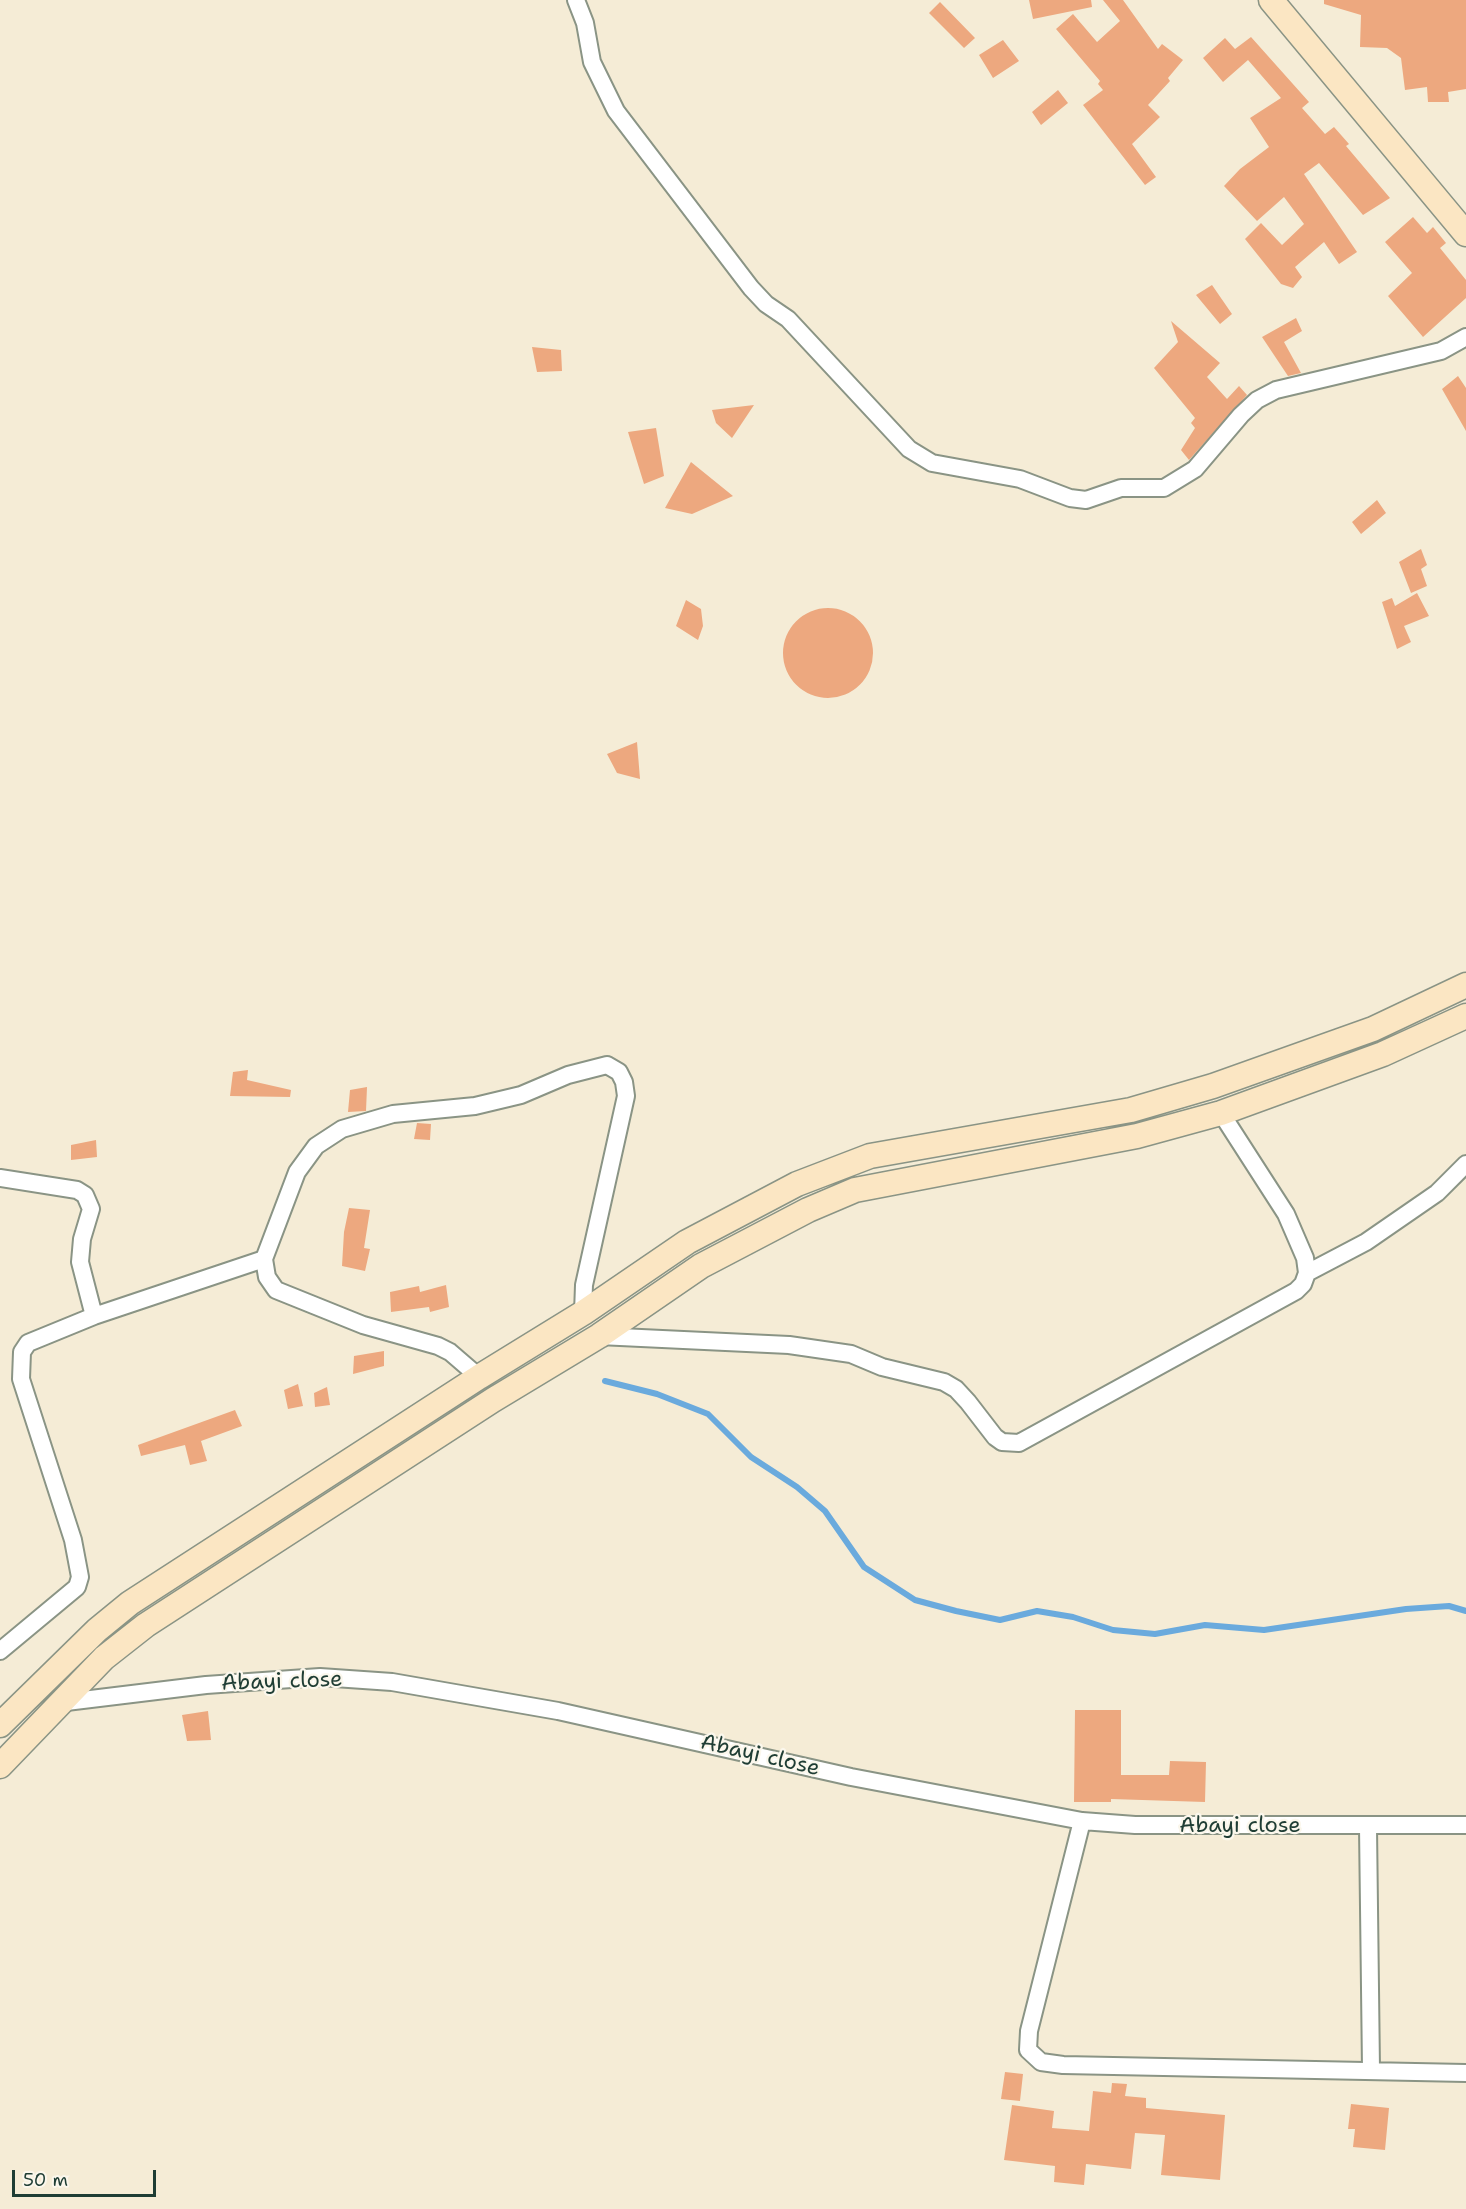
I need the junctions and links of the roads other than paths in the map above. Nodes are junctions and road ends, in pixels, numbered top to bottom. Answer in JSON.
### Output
{"nodes":[{"id":1,"x":576,"y":0,"type":"edge"},
{"id":2,"x":1271,"y":0,"type":"edge"},
{"id":3,"x":1466,"y":234,"type":"edge"},
{"id":4,"x":1466,"y":337,"type":"edge"},
{"id":5,"x":1466,"y":985,"type":"edge"},
{"id":6,"x":1466,"y":1017,"type":"edge"},
{"id":7,"x":1221,"y":1113,"type":"junction"},
{"id":8,"x":1466,"y":1164,"type":"edge"},
{"id":9,"x":0,"y":1178,"type":"edge"},
{"id":10,"x":264,"y":1259,"type":"junction"},
{"id":11,"x":1307,"y":1273,"type":"junction"},
{"id":12,"x":583,"y":1313,"type":"junction"},
{"id":13,"x":94,"y":1316,"type":"junction"},
{"id":14,"x":599,"y":1336,"type":"junction"},
{"id":15,"x":479,"y":1377,"type":"junction"},
{"id":16,"x":0,"y":1651,"type":"edge"},
{"id":17,"x":58,"y":1703,"type":"junction"},
{"id":18,"x":0,"y":1725,"type":"edge"},
{"id":19,"x":0,"y":1766,"type":"edge"},
{"id":20,"x":1082,"y":1821,"type":"junction"},
{"id":21,"x":1466,"y":1825,"type":"edge"},
{"id":22,"x":1368,"y":1827,"type":"junction"},
{"id":23,"x":1371,"y":2069,"type":"junction"},
{"id":24,"x":1466,"y":2073,"type":"edge"}],
"edges":[{"from":1,"to":4,"type":"street"},
{"from":2,"to":3,"type":"street"},
{"from":5,"to":12,"type":"street"},
{"from":6,"to":7,"type":"street"},
{"from":7,"to":11,"type":"street"},
{"from":7,"to":14,"type":"street"},
{"from":8,"to":11,"type":"street"},
{"from":9,"to":13,"type":"street"},
{"from":10,"to":12,"type":"street"},
{"from":10,"to":13,"type":"street"},
{"from":10,"to":15,"type":"street"},
{"from":11,"to":14,"type":"street"},
{"from":12,"to":15,"type":"street"},
{"from":13,"to":16,"type":"street"},
{"from":14,"to":17,"type":"street"},
{"from":15,"to":18,"type":"street"},
{"from":17,"to":19,"type":"street"},
{"from":17,"to":20,"type":"street","name":"Abayi close"},
{"from":20,"to":22,"type":"street","name":"Abayi close"},
{"from":20,"to":23,"type":"street"},
{"from":21,"to":22,"type":"street","name":"Abayi close"},
{"from":22,"to":23,"type":"street"},
{"from":23,"to":24,"type":"street"}]}
